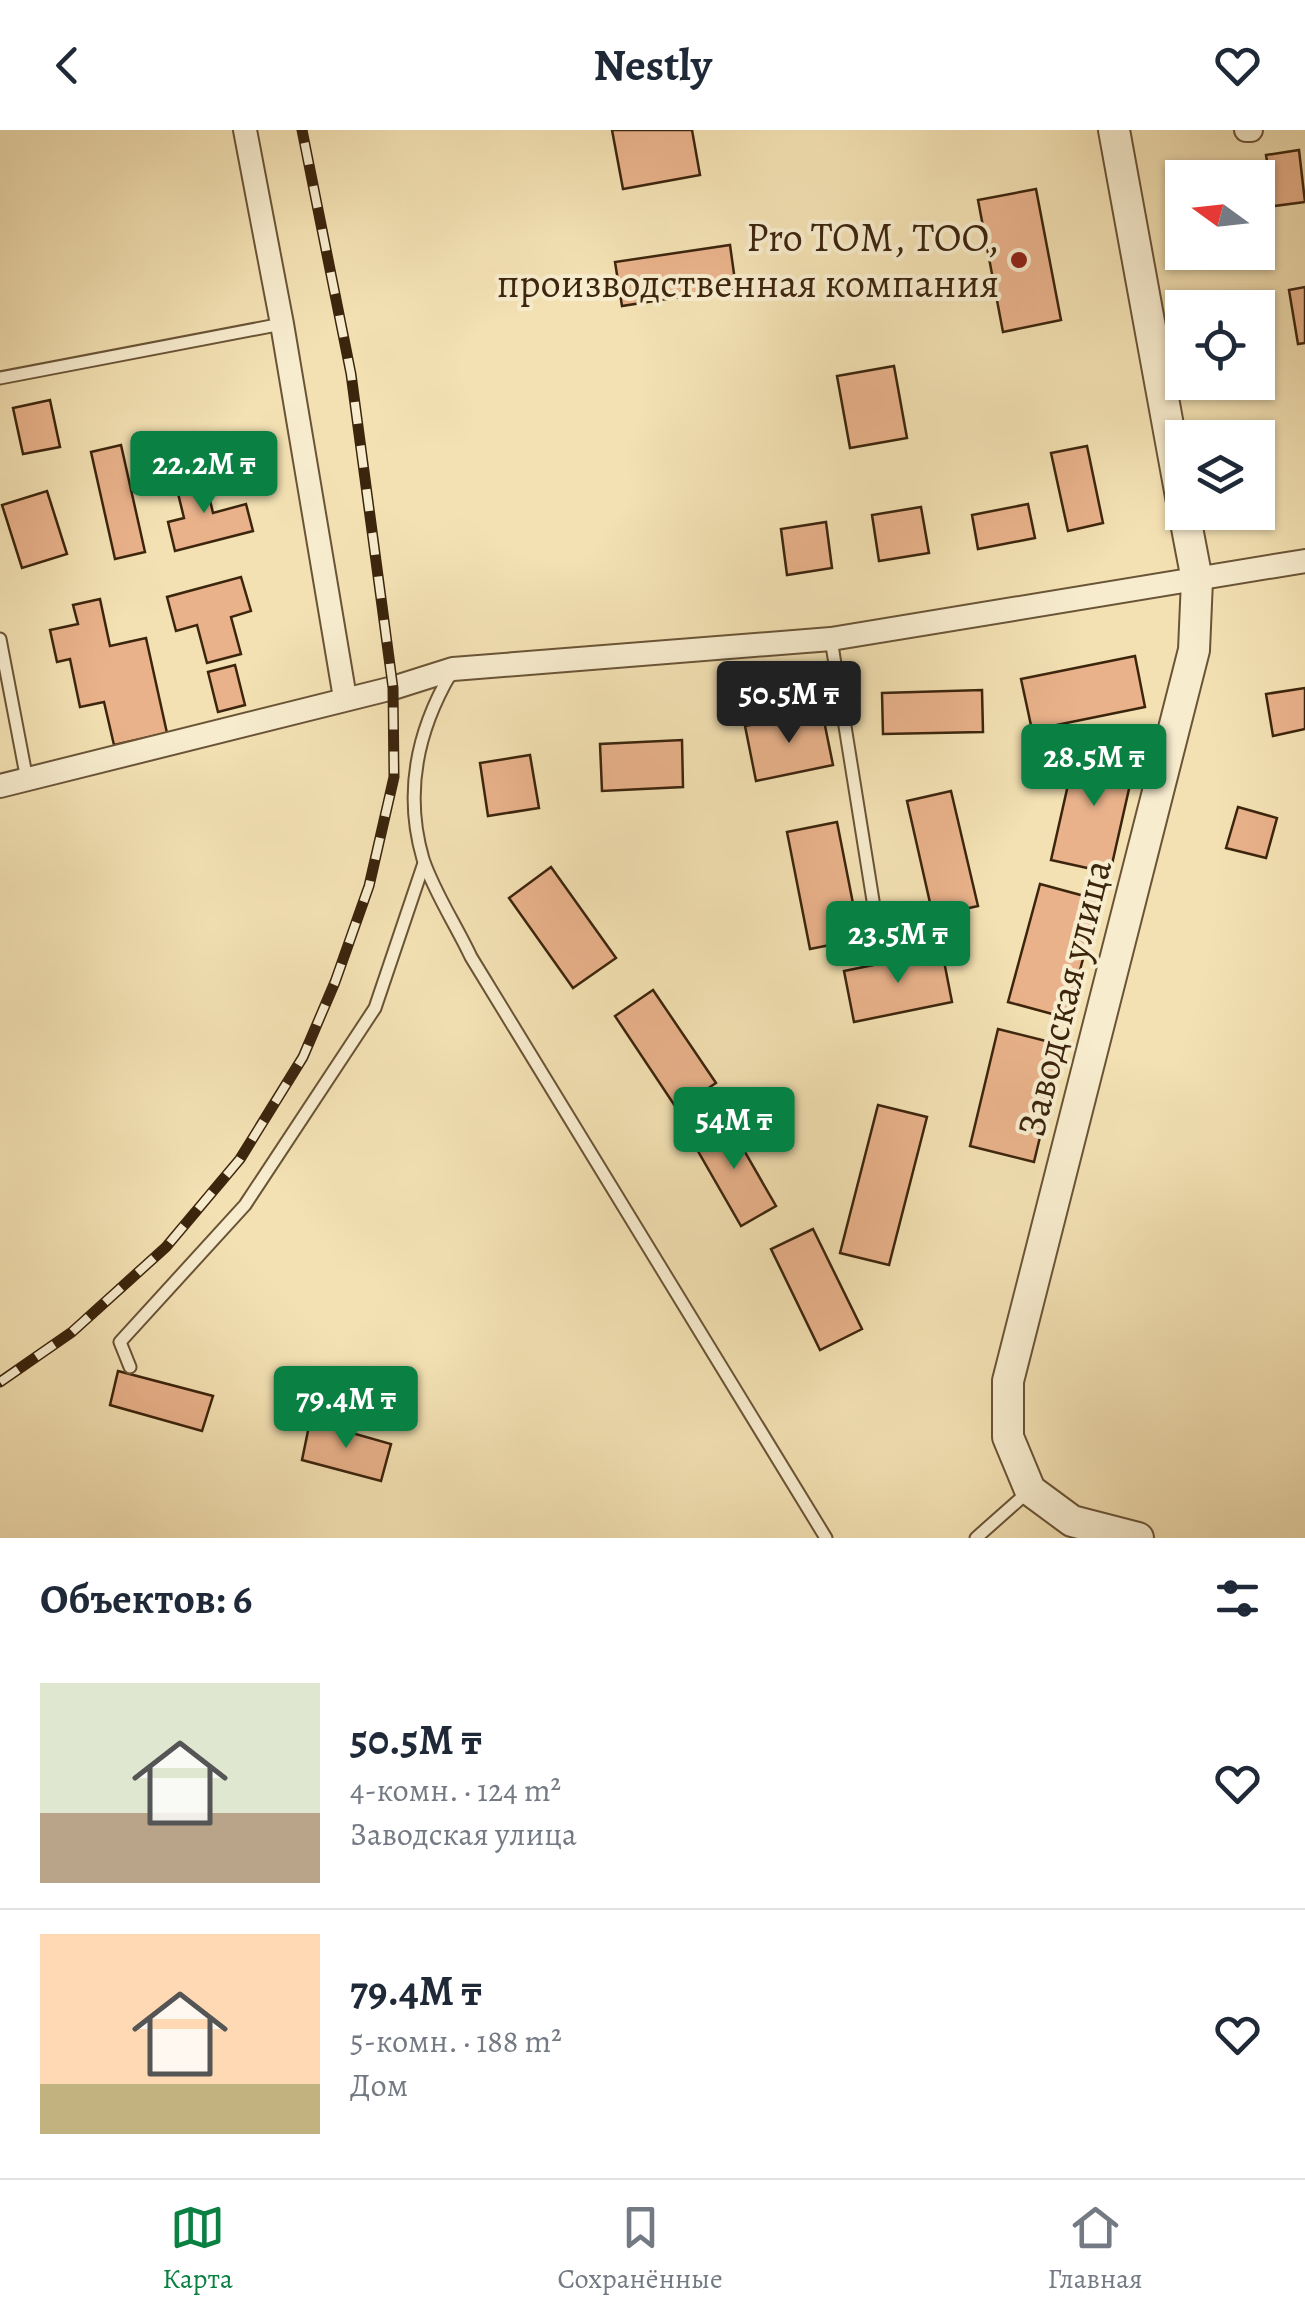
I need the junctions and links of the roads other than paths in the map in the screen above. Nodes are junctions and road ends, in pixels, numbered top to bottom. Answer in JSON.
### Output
{"nodes":[{"id":1,"x":244,"y":130,"type":"edge"},
{"id":2,"x":1114,"y":130,"type":"edge"},
{"id":3,"x":282,"y":324,"type":"junction"},
{"id":4,"x":0,"y":378,"type":"edge"},
{"id":5,"x":1167,"y":420,"type":"edge"},
{"id":6,"x":1187,"y":530,"type":"edge"},
{"id":7,"x":1305,"y":561,"type":"edge"},
{"id":8,"x":1197,"y":580,"type":"junction"},
{"id":9,"x":831,"y":638,"type":"junction"},
{"id":10,"x":0,"y":639,"type":"edge"},
{"id":11,"x":453,"y":670,"type":"junction"},
{"id":12,"x":345,"y":698,"type":"junction"},
{"id":13,"x":27,"y":780,"type":"junction"},
{"id":14,"x":0,"y":786,"type":"edge"},
{"id":15,"x":424,"y":863,"type":"junction"},
{"id":16,"x":874,"y":913,"type":"dead end"},
{"id":17,"x":130,"y":1368,"type":"dead end"},
{"id":18,"x":1030,"y":1490,"type":"junction"},
{"id":19,"x":826,"y":1538,"type":"edge"},
{"id":20,"x":976,"y":1538,"type":"edge"},
{"id":21,"x":1138,"y":1538,"type":"edge"}],
"edges":[{"from":1,"to":3,"type":"street"},
{"from":2,"to":5,"type":"street"},
{"from":3,"to":4,"type":"lane"},
{"from":3,"to":12,"type":"street"},
{"from":6,"to":8,"type":"street","name":"Заводская улица"},
{"from":7,"to":8,"type":"street"},
{"from":8,"to":9,"type":"street"},
{"from":8,"to":18,"type":"street","name":"Заводская улица"},
{"from":9,"to":11,"type":"street"},
{"from":9,"to":16,"type":"lane"},
{"from":10,"to":13,"type":"lane"},
{"from":11,"to":12,"type":"street"},
{"from":11,"to":15,"type":"lane"},
{"from":12,"to":13,"type":"street"},
{"from":13,"to":14,"type":"street"},
{"from":15,"to":17,"type":"lane"},
{"from":15,"to":19,"type":"lane"},
{"from":18,"to":20,"type":"lane"},
{"from":18,"to":21,"type":"street"}]}
